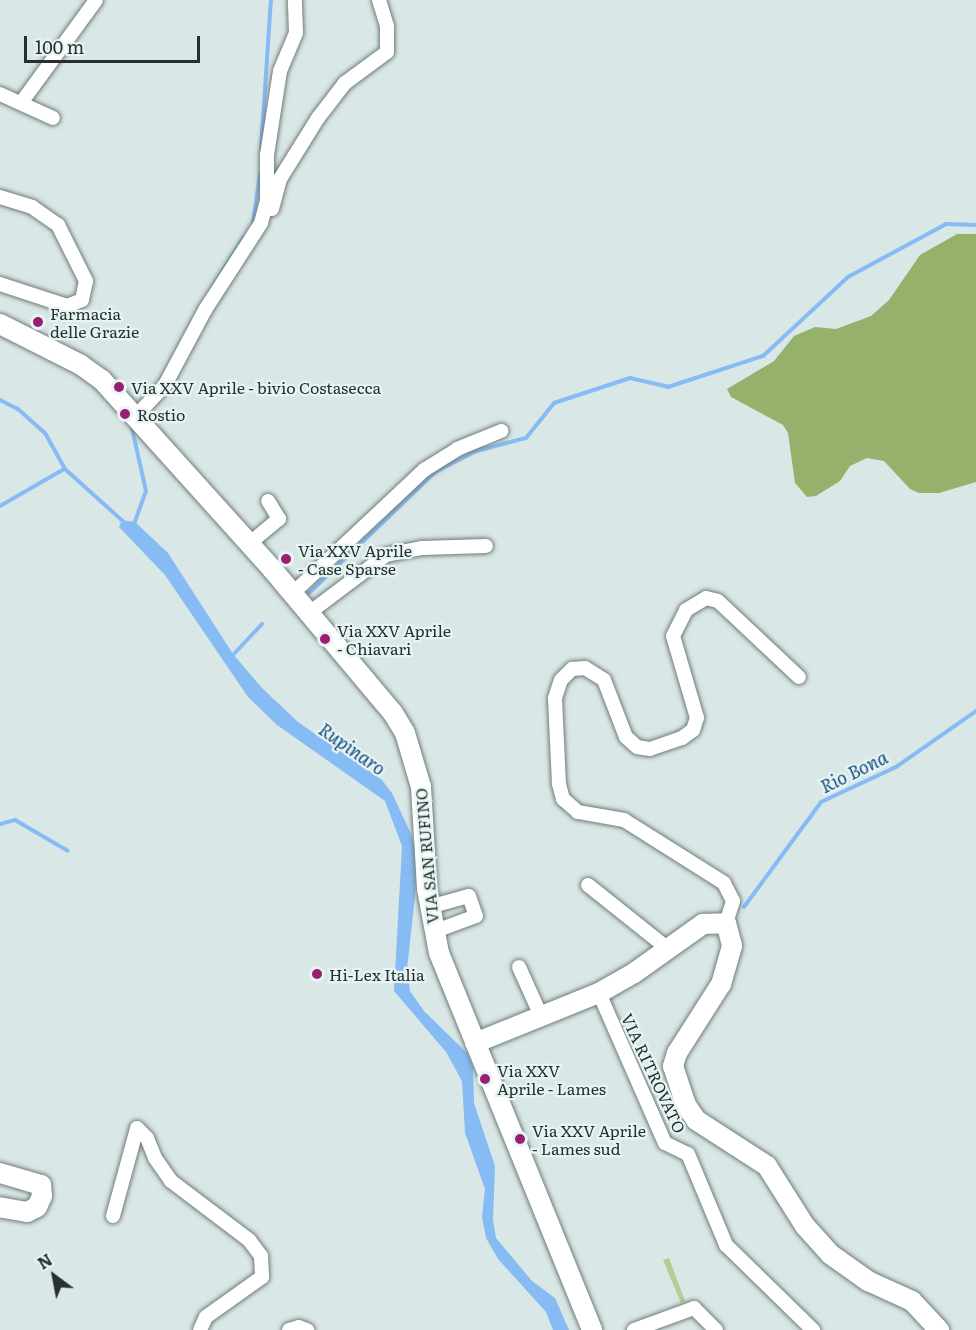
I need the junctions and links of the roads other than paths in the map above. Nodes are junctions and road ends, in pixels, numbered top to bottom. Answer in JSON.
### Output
{"nodes":[{"id":1,"x":96,"y":0,"type":"edge"},
{"id":2,"x":295,"y":0,"type":"edge"},
{"id":3,"x":379,"y":0,"type":"edge"},
{"id":4,"x":0,"y":94,"type":"edge"},
{"id":5,"x":21,"y":103,"type":"junction"},
{"id":6,"x":53,"y":118,"type":"dead end"},
{"id":7,"x":0,"y":198,"type":"edge"},
{"id":8,"x":261,"y":224,"type":"junction"},
{"id":9,"x":0,"y":284,"type":"edge"},
{"id":10,"x":0,"y":324,"type":"edge"},
{"id":11,"x":136,"y":416,"type":"junction"},
{"id":12,"x":501,"y":431,"type":"dead end"},
{"id":13,"x":268,"y":501,"type":"dead end"},
{"id":14,"x":250,"y":543,"type":"junction"},
{"id":15,"x":486,"y":546,"type":"dead end"},
{"id":16,"x":293,"y":593,"type":"junction"},
{"id":17,"x":309,"y":613,"type":"junction"},
{"id":18,"x":799,"y":677,"type":"dead end"},
{"id":19,"x":588,"y":885,"type":"dead end"},
{"id":20,"x":429,"y":907,"type":"junction"},
{"id":21,"x":726,"y":922,"type":"junction"},
{"id":22,"x":433,"y":932,"type":"junction"},
{"id":23,"x":667,"y":948,"type":"junction"},
{"id":24,"x":519,"y":967,"type":"dead end"},
{"id":25,"x":599,"y":993,"type":"junction"},
{"id":26,"x":541,"y":1016,"type":"junction"},
{"id":27,"x":475,"y":1043,"type":"junction"},
{"id":28,"x":0,"y":1173,"type":"edge"},
{"id":29,"x":0,"y":1207,"type":"edge"},
{"id":30,"x":113,"y":1215,"type":"dead end"},
{"id":31,"x":200,"y":1330,"type":"edge"},
{"id":32,"x":289,"y":1330,"type":"edge"},
{"id":33,"x":307,"y":1330,"type":"edge"},
{"id":34,"x":592,"y":1330,"type":"edge"},
{"id":35,"x":634,"y":1330,"type":"edge"},
{"id":36,"x":716,"y":1330,"type":"edge"},
{"id":37,"x":813,"y":1330,"type":"edge"},
{"id":38,"x":939,"y":1330,"type":"edge"}],
"edges":[{"from":1,"to":5,"type":"street"},
{"from":2,"to":8,"type":"street"},
{"from":3,"to":8,"type":"street"},
{"from":4,"to":5,"type":"street"},
{"from":5,"to":6,"type":"street"},
{"from":7,"to":9,"type":"street"},
{"from":8,"to":11,"type":"street"},
{"from":10,"to":11,"type":"main road","name":"VIA SAN RUFINO"},
{"from":11,"to":14,"type":"main road","name":"VIA SAN RUFINO"},
{"from":12,"to":16,"type":"street"},
{"from":13,"to":14,"type":"street"},
{"from":14,"to":16,"type":"main road","name":"VIA SAN RUFINO"},
{"from":15,"to":17,"type":"street"},
{"from":16,"to":17,"type":"main road","name":"VIA SAN RUFINO"},
{"from":17,"to":20,"type":"main road","name":"VIA SAN RUFINO"},
{"from":18,"to":21,"type":"street"},
{"from":19,"to":23,"type":"street"},
{"from":20,"to":22,"type":"main road","name":"VIA SAN RUFINO"},
{"from":20,"to":22,"type":"street"},
{"from":21,"to":23,"type":"main road"},
{"from":21,"to":38,"type":"main road"},
{"from":22,"to":27,"type":"main road","name":"VIA SAN RUFINO"},
{"from":23,"to":25,"type":"main road"},
{"from":24,"to":26,"type":"street"},
{"from":25,"to":26,"type":"main road"},
{"from":25,"to":37,"type":"street","name":"VIA RITROVATO"},
{"from":26,"to":27,"type":"main road"},
{"from":27,"to":34,"type":"main road","name":"VIA SAN RUFINO"},
{"from":28,"to":29,"type":"main road"},
{"from":30,"to":31,"type":"street"},
{"from":32,"to":33,"type":"street"},
{"from":35,"to":36,"type":"street"}]}
